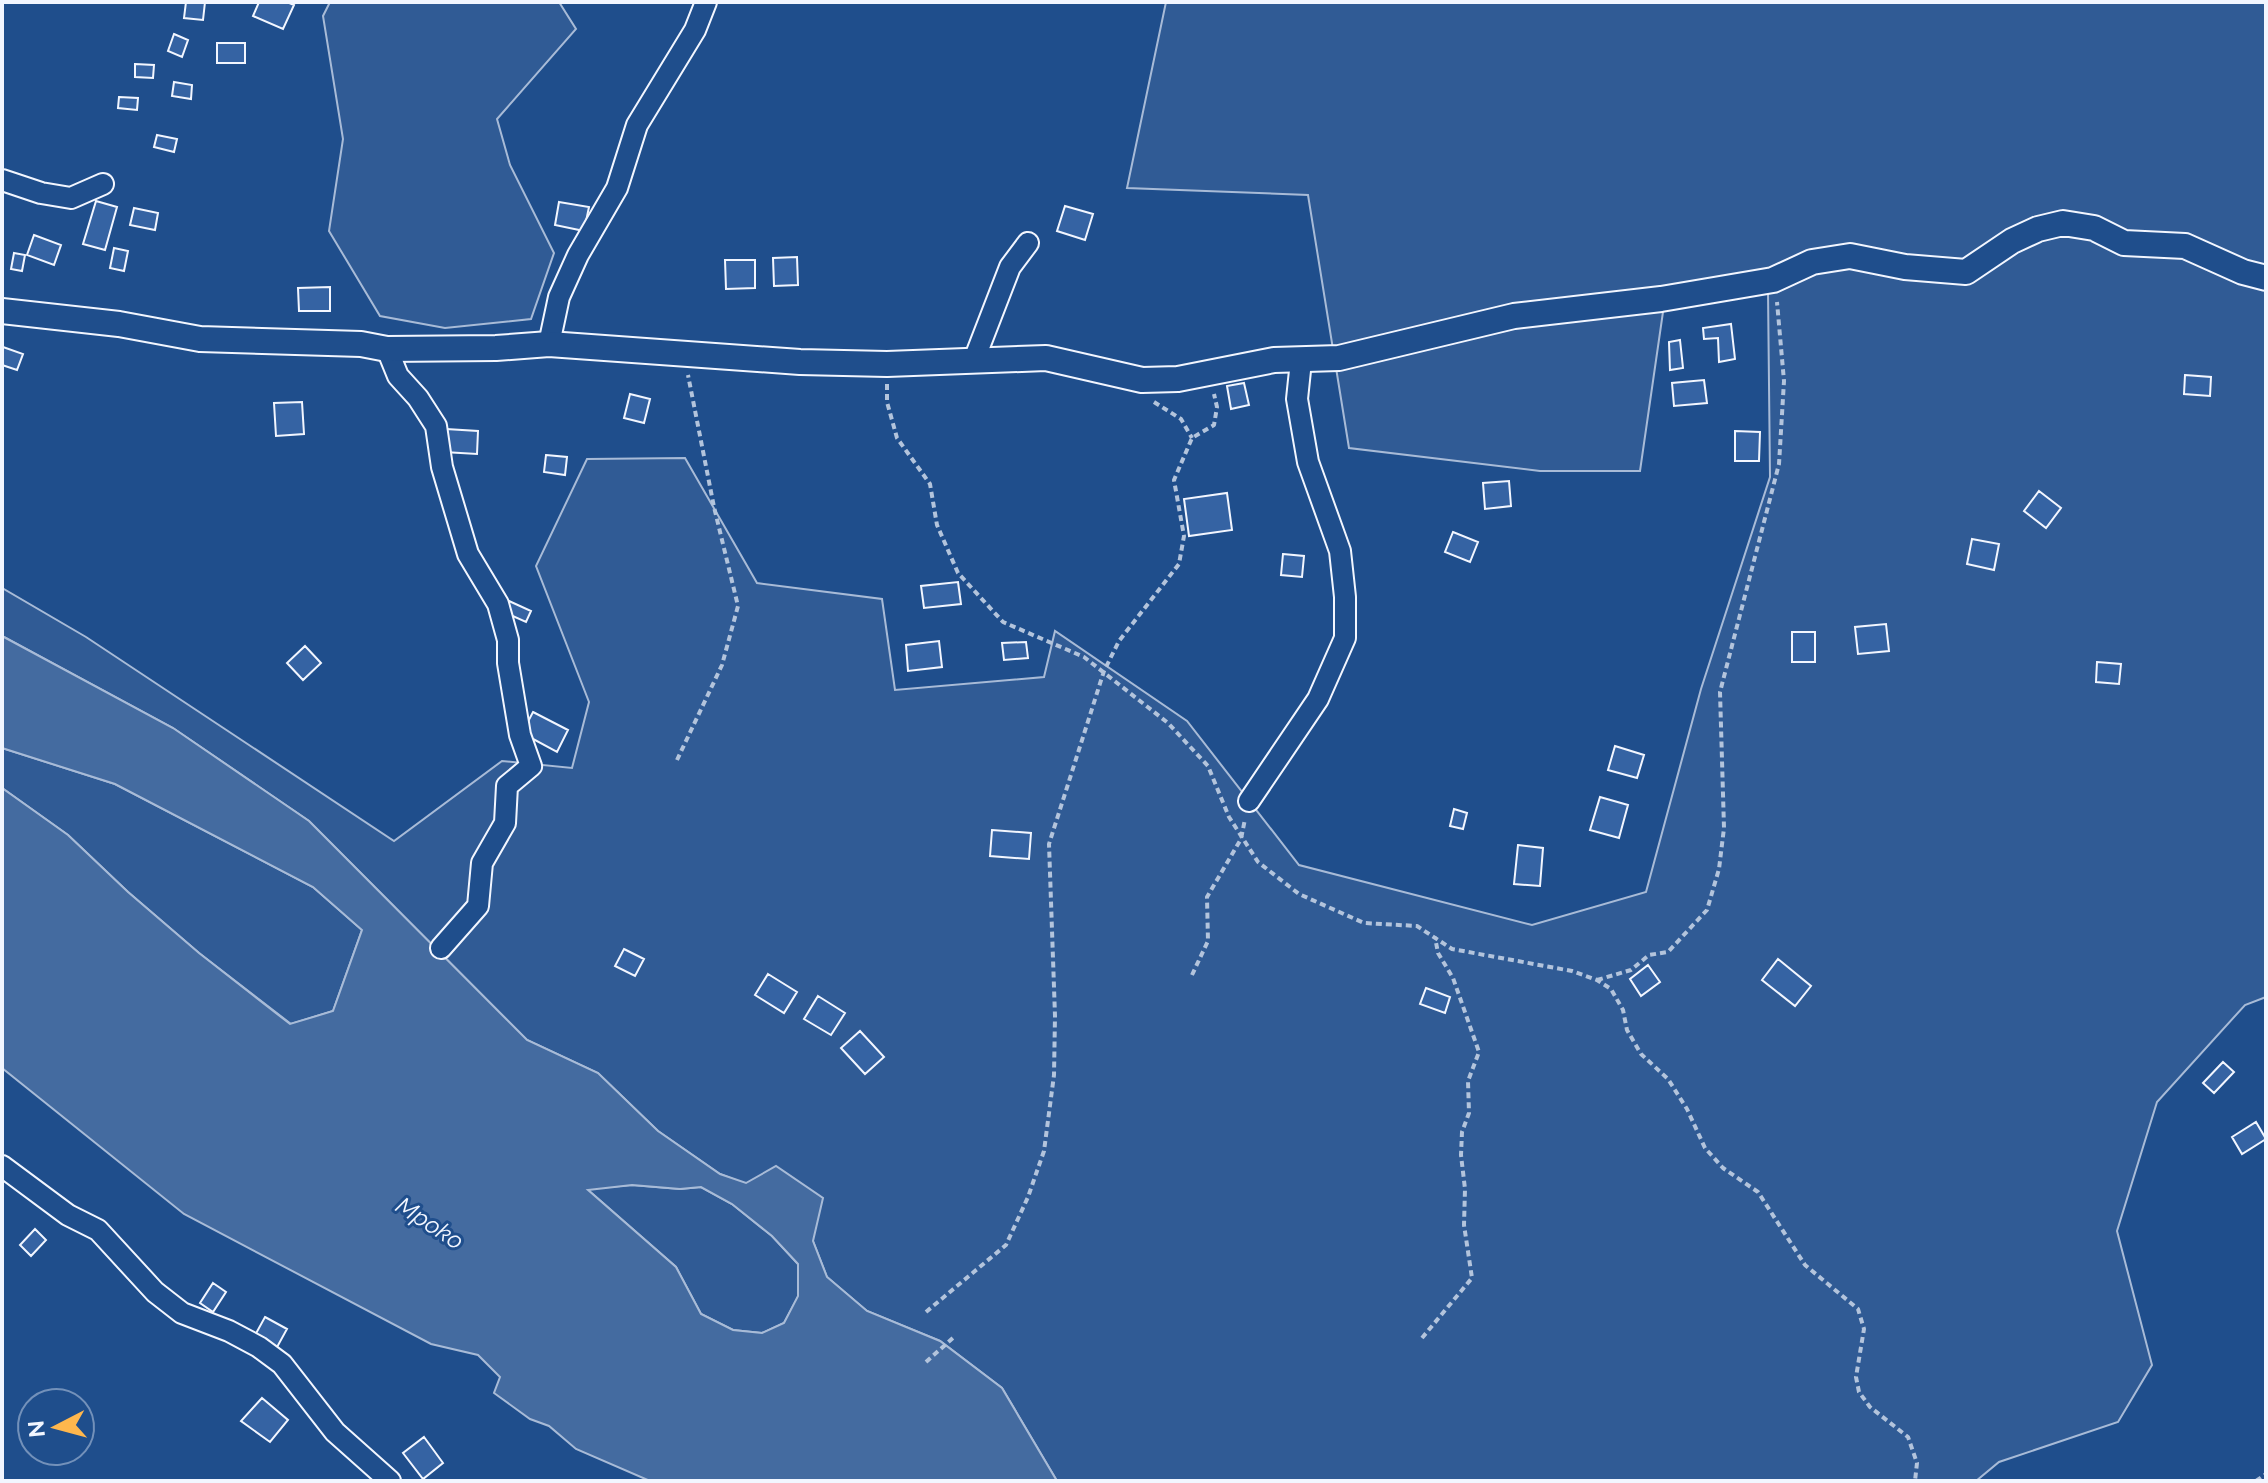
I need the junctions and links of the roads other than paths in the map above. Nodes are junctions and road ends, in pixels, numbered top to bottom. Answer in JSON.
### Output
{"nodes":[{"id":1,"x":706,"y":2,"type":"edge"},
{"id":2,"x":2,"y":180,"type":"edge"},
{"id":3,"x":103,"y":184,"type":"dead end"},
{"id":4,"x":1028,"y":243,"type":"dead end"},
{"id":5,"x":2266,"y":278,"type":"edge"},
{"id":6,"x":2,"y":311,"type":"edge"},
{"id":7,"x":549,"y":344,"type":"junction"},
{"id":8,"x":387,"y":349,"type":"junction"},
{"id":9,"x":974,"y":360,"type":"junction"},
{"id":10,"x":1301,"y":361,"type":"junction"},
{"id":11,"x":1249,"y":801,"type":"road end"},
{"id":12,"x":441,"y":948,"type":"dead end"},
{"id":13,"x":2,"y":1166,"type":"edge"},
{"id":14,"x":390,"y":1481,"type":"edge"}],
"edges":[{"from":1,"to":7,"type":"street"},
{"from":2,"to":3,"type":"street"},
{"from":4,"to":9,"type":"street"},
{"from":5,"to":10,"type":"street"},
{"from":6,"to":8,"type":"street"},
{"from":7,"to":8,"type":"street"},
{"from":7,"to":9,"type":"street"},
{"from":8,"to":12,"type":"street"},
{"from":9,"to":10,"type":"street"},
{"from":10,"to":11,"type":"street"},
{"from":13,"to":14,"type":"street"}]}
